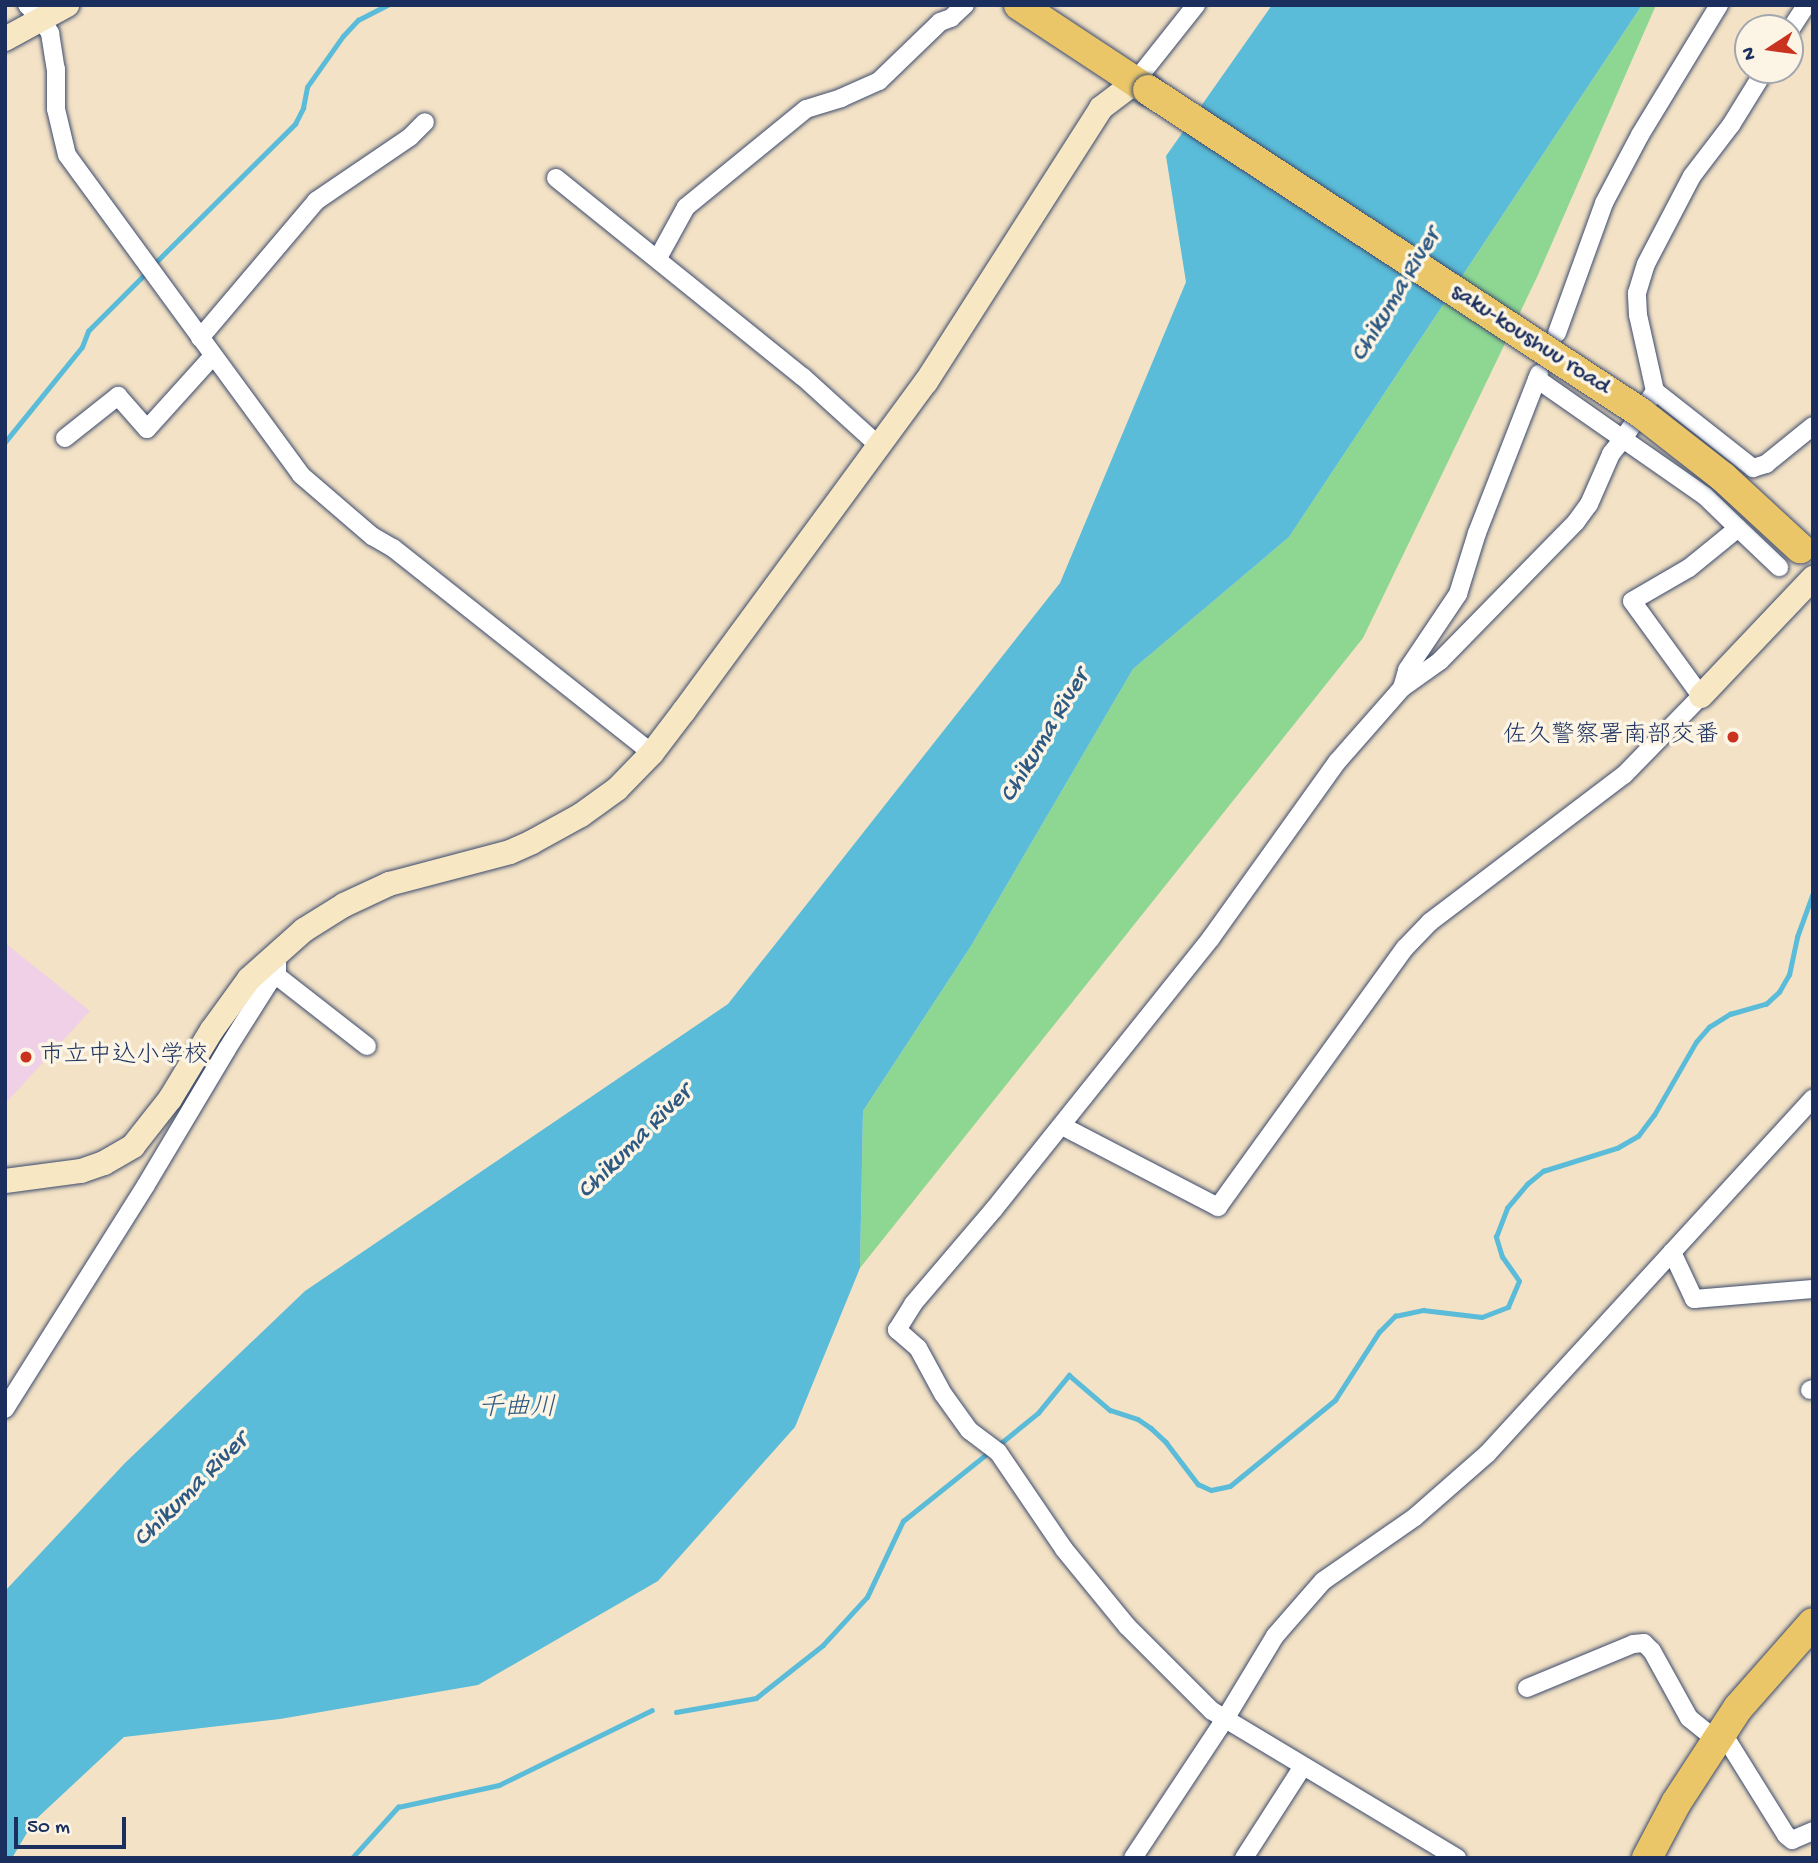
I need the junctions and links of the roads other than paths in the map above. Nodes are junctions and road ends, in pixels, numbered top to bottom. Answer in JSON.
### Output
{"nodes":[{"id":1,"x":67,"y":5,"type":"edge"},
{"id":2,"x":1019,"y":5,"type":"edge"},
{"id":3,"x":1196,"y":5,"type":"edge"},
{"id":4,"x":1719,"y":5,"type":"edge"},
{"id":5,"x":960,"y":7,"type":"edge"},
{"id":6,"x":34,"y":12,"type":"edge"},
{"id":7,"x":5,"y":39,"type":"edge"},
{"id":8,"x":1756,"y":84,"type":"edge"},
{"id":9,"x":1141,"y":86,"type":"junction"},
{"id":10,"x":425,"y":122,"type":"dead end"},
{"id":11,"x":556,"y":178,"type":"dead end"},
{"id":12,"x":658,"y":258,"type":"junction"},
{"id":13,"x":1557,"y":333,"type":"dead end"},
{"id":14,"x":200,"y":338,"type":"junction"},
{"id":15,"x":213,"y":356,"type":"junction"},
{"id":16,"x":1655,"y":391,"type":"junction"},
{"id":17,"x":1813,"y":426,"type":"edge"},
{"id":18,"x":65,"y":438,"type":"dead end"},
{"id":19,"x":1623,"y":439,"type":"junction"},
{"id":20,"x":878,"y":445,"type":"junction"},
{"id":21,"x":1738,"y":528,"type":"junction"},
{"id":22,"x":1797,"y":558,"type":"edge"},
{"id":23,"x":1813,"y":578,"type":"edge"},
{"id":24,"x":1402,"y":688,"type":"junction"},
{"id":25,"x":1701,"y":696,"type":"junction"},
{"id":26,"x":652,"y":752,"type":"junction"},
{"id":27,"x":277,"y":964,"type":"junction"},
{"id":28,"x":368,"y":1046,"type":"dead end"},
{"id":29,"x":1813,"y":1098,"type":"edge"},
{"id":30,"x":1062,"y":1126,"type":"junction"},
{"id":31,"x":5,"y":1181,"type":"edge"},
{"id":32,"x":1672,"y":1252,"type":"junction"},
{"id":33,"x":1813,"y":1289,"type":"edge"},
{"id":34,"x":5,"y":1409,"type":"edge"},
{"id":35,"x":1813,"y":1623,"type":"edge"},
{"id":36,"x":1527,"y":1688,"type":"dead end"},
{"id":37,"x":1225,"y":1719,"type":"junction"},
{"id":38,"x":1719,"y":1736,"type":"junction"},
{"id":39,"x":1303,"y":1766,"type":"junction"},
{"id":40,"x":1813,"y":1831,"type":"edge"},
{"id":41,"x":1133,"y":1858,"type":"edge"},
{"id":42,"x":1244,"y":1858,"type":"edge"},
{"id":43,"x":1457,"y":1858,"type":"edge"},
{"id":44,"x":1647,"y":1858,"type":"edge"}],
"edges":[{"from":1,"to":6,"type":"street"},
{"from":2,"to":9,"type":"highway","name":"saku-koushuu road"},
{"from":3,"to":9,"type":"street"},
{"from":4,"to":13,"type":"street"},
{"from":5,"to":12,"type":"street"},
{"from":6,"to":7,"type":"street"},
{"from":6,"to":14,"type":"street"},
{"from":8,"to":16,"type":"street"},
{"from":9,"to":20,"type":"street"},
{"from":9,"to":22,"type":"highway","name":"saku-koushuu road","bridge":true},
{"from":10,"to":14,"type":"street"},
{"from":11,"to":12,"type":"street"},
{"from":12,"to":20,"type":"street"},
{"from":14,"to":15,"type":"street"},
{"from":15,"to":18,"type":"street"},
{"from":15,"to":26,"type":"street"},
{"from":16,"to":17,"type":"street"},
{"from":16,"to":19,"type":"street"},
{"from":19,"to":21,"type":"street"},
{"from":19,"to":24,"type":"street"},
{"from":19,"to":24,"type":"street"},
{"from":20,"to":26,"type":"street"},
{"from":21,"to":22,"type":"street"},
{"from":21,"to":25,"type":"street"},
{"from":23,"to":25,"type":"street"},
{"from":24,"to":30,"type":"street"},
{"from":25,"to":30,"type":"street"},
{"from":26,"to":27,"type":"street"},
{"from":27,"to":28,"type":"street"},
{"from":27,"to":31,"type":"street"},
{"from":27,"to":34,"type":"street"},
{"from":29,"to":32,"type":"street"},
{"from":30,"to":37,"type":"street"},
{"from":32,"to":33,"type":"street"},
{"from":32,"to":37,"type":"street"},
{"from":35,"to":38,"type":"highway"},
{"from":36,"to":38,"type":"street"},
{"from":37,"to":39,"type":"street"},
{"from":37,"to":41,"type":"street"},
{"from":38,"to":40,"type":"street"},
{"from":38,"to":44,"type":"highway"},
{"from":39,"to":42,"type":"street"},
{"from":39,"to":43,"type":"street"}]}
